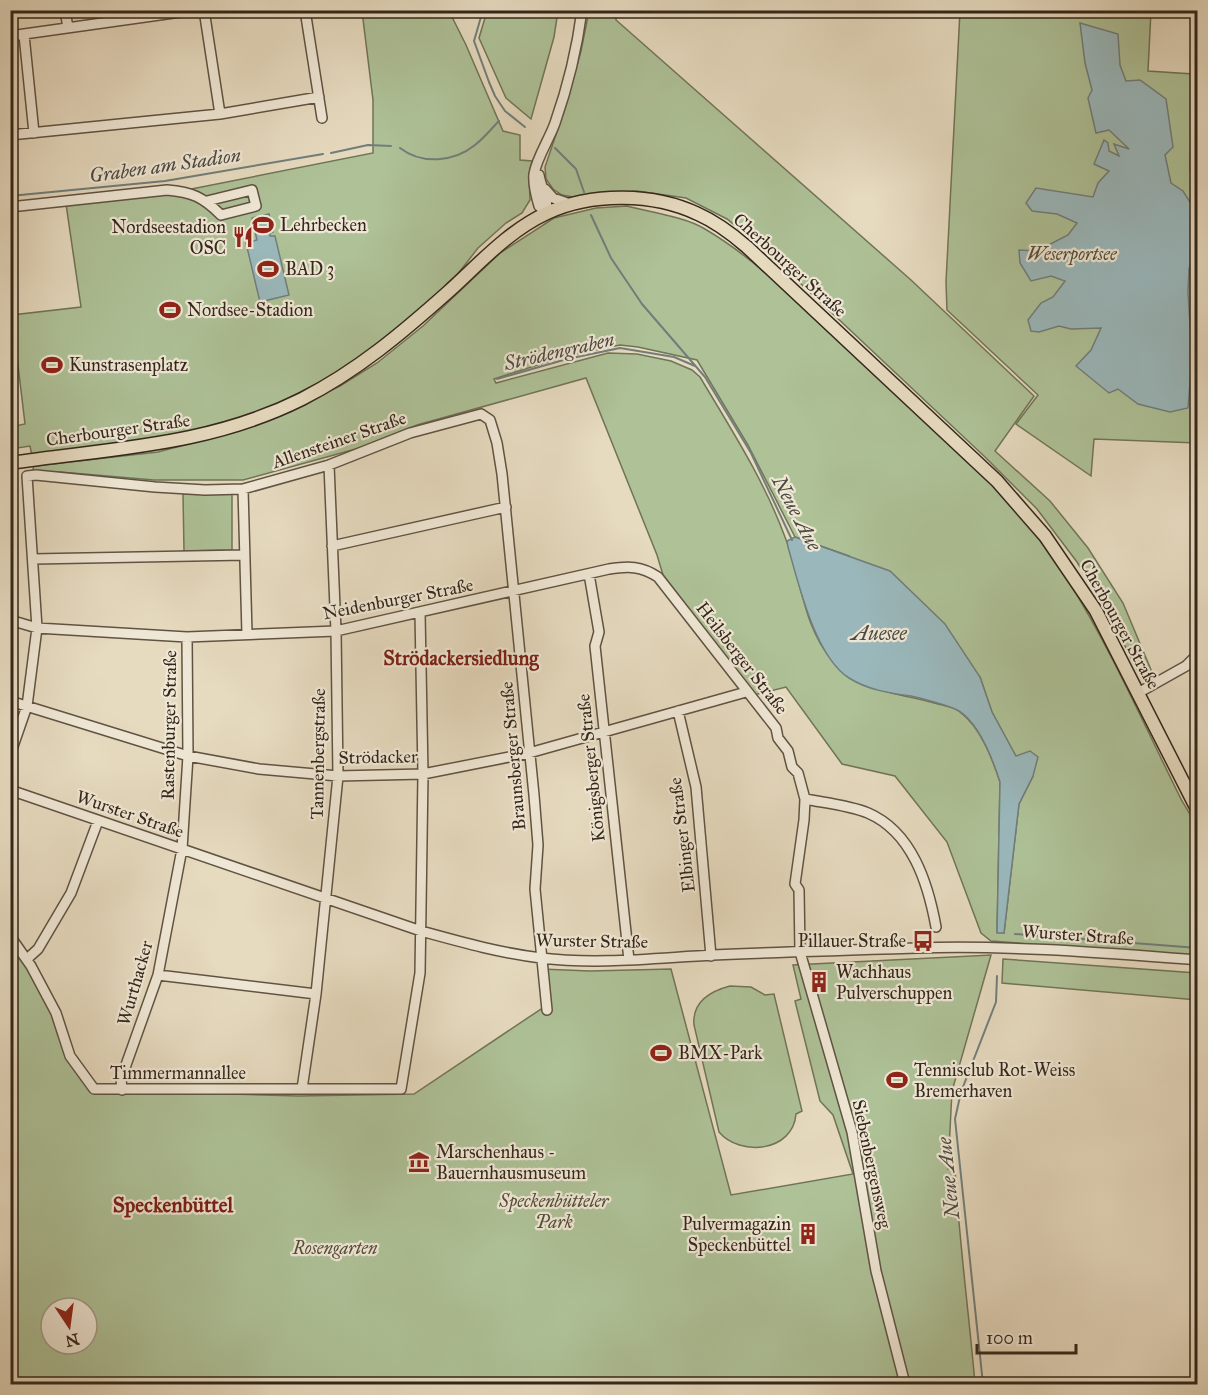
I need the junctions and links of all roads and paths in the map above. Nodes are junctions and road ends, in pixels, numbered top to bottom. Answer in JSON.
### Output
{"nodes":[{"id":1,"x":65,"y":10,"type":"edge"},
{"id":2,"x":195,"y":10,"type":"edge"},
{"id":3,"x":204,"y":10,"type":"edge"},
{"id":4,"x":305,"y":10,"type":"edge"},
{"id":5,"x":582,"y":10,"type":"edge"},
{"id":6,"x":151,"y":14,"type":"edge"},
{"id":7,"x":68,"y":28,"type":"junction"},
{"id":8,"x":24,"y":34,"type":"junction"},
{"id":9,"x":10,"y":36,"type":"edge"},
{"id":10,"x":319,"y":97,"type":"junction"},
{"id":11,"x":220,"y":114,"type":"junction"},
{"id":12,"x":322,"y":118,"type":"dead end"},
{"id":13,"x":34,"y":133,"type":"junction"},
{"id":14,"x":10,"y":135,"type":"edge"},
{"id":15,"x":542,"y":156,"type":"junction"},
{"id":16,"x":539,"y":177,"type":"junction"},
{"id":17,"x":535,"y":188,"type":"junction"},
{"id":18,"x":207,"y":201,"type":"junction"},
{"id":19,"x":576,"y":204,"type":"junction"},
{"id":20,"x":10,"y":207,"type":"edge"},
{"id":21,"x":548,"y":213,"type":"junction"},
{"id":22,"x":523,"y":227,"type":"junction"},
{"id":23,"x":481,"y":414,"type":"joint"},
{"id":24,"x":10,"y":463,"type":"edge"},
{"id":25,"x":328,"y":465,"type":"junction"},
{"id":26,"x":243,"y":489,"type":"junction"},
{"id":27,"x":506,"y":507,"type":"junction"},
{"id":28,"x":332,"y":546,"type":"junction"},
{"id":29,"x":245,"y":555,"type":"junction"},
{"id":30,"x":33,"y":559,"type":"junction"},
{"id":31,"x":646,"y":569,"type":"joint"},
{"id":32,"x":589,"y":574,"type":"junction"},
{"id":33,"x":514,"y":592,"type":"junction"},
{"id":34,"x":420,"y":612,"type":"junction"},
{"id":35,"x":10,"y":620,"type":"edge"},
{"id":36,"x":37,"y":628,"type":"junction"},
{"id":37,"x":336,"y":631,"type":"junction"},
{"id":38,"x":247,"y":634,"type":"junction"},
{"id":39,"x":187,"y":637,"type":"junction"},
{"id":40,"x":1197,"y":654,"type":"edge"},
{"id":41,"x":746,"y":692,"type":"junction"},
{"id":42,"x":1138,"y":693,"type":"junction"},
{"id":43,"x":10,"y":701,"type":"edge"},
{"id":44,"x":27,"y":706,"type":"junction"},
{"id":45,"x":678,"y":711,"type":"junction"},
{"id":46,"x":604,"y":732,"type":"junction"},
{"id":47,"x":530,"y":753,"type":"junction"},
{"id":48,"x":10,"y":755,"type":"edge"},
{"id":49,"x":188,"y":756,"type":"junction"},
{"id":50,"x":423,"y":774,"type":"junction"},
{"id":51,"x":338,"y":776,"type":"junction"},
{"id":52,"x":10,"y":790,"type":"edge"},
{"id":53,"x":805,"y":799,"type":"junction"},
{"id":54,"x":1197,"y":811,"type":"edge"},
{"id":55,"x":98,"y":821,"type":"junction"},
{"id":56,"x":182,"y":849,"type":"junction"},
{"id":57,"x":327,"y":898,"type":"junction"},
{"id":58,"x":936,"y":927,"type":"dead end"},
{"id":59,"x":421,"y":931,"type":"junction"},
{"id":60,"x":10,"y":936,"type":"edge"},
{"id":61,"x":800,"y":952,"type":"junction"},
{"id":62,"x":711,"y":956,"type":"junction"},
{"id":63,"x":543,"y":958,"type":"junction"},
{"id":64,"x":27,"y":959,"type":"junction"},
{"id":65,"x":629,"y":960,"type":"junction"},
{"id":66,"x":1197,"y":960,"type":"edge"},
{"id":67,"x":158,"y":975,"type":"junction"},
{"id":68,"x":315,"y":994,"type":"junction"},
{"id":69,"x":547,"y":1010,"type":"dead end"},
{"id":70,"x":122,"y":1089,"type":"junction"},
{"id":71,"x":302,"y":1089,"type":"junction"},
{"id":72,"x":905,"y":1384,"type":"edge"}],
"edges":[{"from":1,"to":7,"type":"street"},
{"from":2,"to":6,"type":"street"},
{"from":3,"to":11,"type":"street"},
{"from":4,"to":10,"type":"street"},
{"from":5,"to":15,"type":"street"},
{"from":6,"to":7,"type":"street"},
{"from":7,"to":8,"type":"street"},
{"from":8,"to":9,"type":"street"},
{"from":8,"to":13,"type":"street"},
{"from":10,"to":11,"type":"street"},
{"from":10,"to":12,"type":"street"},
{"from":11,"to":13,"type":"street"},
{"from":13,"to":14,"type":"street"},
{"from":15,"to":16,"type":"street"},
{"from":15,"to":17,"type":"street"},
{"from":16,"to":19,"type":"street"},
{"from":16,"to":21,"type":"street"},
{"from":17,"to":21,"type":"street"},
{"from":17,"to":22,"type":"street"},
{"from":18,"to":18,"type":"street"},
{"from":18,"to":20,"type":"street"},
{"from":19,"to":21,"type":"main road","name":"Cherbourger Straße"},
{"from":19,"to":42,"type":"main road","name":"Cherbourger Straße"},
{"from":21,"to":22,"type":"main road","name":"Cherbourger Straße"},
{"from":22,"to":24,"type":"main road","name":"Cherbourger Straße"},
{"from":23,"to":25,"type":"street","name":"Allensteiner Straße"},
{"from":23,"to":27,"type":"street","name":"Braunsberger Straße"},
{"from":25,"to":26,"type":"street","name":"Allensteiner Straße"},
{"from":25,"to":28,"type":"street","name":"Tannenbergstraße"},
{"from":26,"to":29,"type":"street"},
{"from":26,"to":30,"type":"street","name":"Allensteiner Straße"},
{"from":27,"to":28,"type":"street"},
{"from":27,"to":33,"type":"street","name":"Braunsberger Straße"},
{"from":28,"to":37,"type":"street","name":"Tannenbergstraße"},
{"from":29,"to":30,"type":"street"},
{"from":29,"to":38,"type":"street"},
{"from":30,"to":36,"type":"street"},
{"from":31,"to":32,"type":"street","name":"Neidenburger Straße"},
{"from":31,"to":41,"type":"street","name":"Heilsberger Straße"},
{"from":32,"to":33,"type":"street","name":"Neidenburger Straße"},
{"from":32,"to":46,"type":"street","name":"Königsberger Straße"},
{"from":33,"to":34,"type":"street","name":"Neidenburger Straße"},
{"from":33,"to":47,"type":"street","name":"Braunsberger Straße"},
{"from":34,"to":37,"type":"street","name":"Neidenburger Straße"},
{"from":34,"to":50,"type":"street"},
{"from":35,"to":36,"type":"street","name":"Neidenburger Straße"},
{"from":36,"to":39,"type":"street","name":"Neidenburger Straße"},
{"from":36,"to":44,"type":"street"},
{"from":37,"to":38,"type":"street","name":"Neidenburger Straße"},
{"from":37,"to":51,"type":"street","name":"Tannenbergstraße"},
{"from":38,"to":39,"type":"street","name":"Neidenburger Straße"},
{"from":39,"to":49,"type":"street","name":"Rastenburger Straße"},
{"from":40,"to":42,"type":"street"},
{"from":41,"to":45,"type":"street","name":"Strödacker"},
{"from":41,"to":53,"type":"street","name":"Heilsberger Straße"},
{"from":42,"to":54,"type":"main road","name":"Cherbourger Straße"},
{"from":43,"to":44,"type":"street","name":"Strödacker"},
{"from":44,"to":48,"type":"street"},
{"from":44,"to":49,"type":"street","name":"Strödacker"},
{"from":45,"to":46,"type":"street","name":"Strödacker"},
{"from":45,"to":62,"type":"street","name":"Elbinger Straße"},
{"from":46,"to":47,"type":"street","name":"Strödacker"},
{"from":46,"to":65,"type":"street","name":"Königsberger Straße"},
{"from":47,"to":50,"type":"street","name":"Strödacker"},
{"from":47,"to":63,"type":"street","name":"Braunsberger Straße"},
{"from":49,"to":51,"type":"street","name":"Strödacker"},
{"from":49,"to":56,"type":"street","name":"Rastenburger Straße"},
{"from":50,"to":51,"type":"street","name":"Strödacker"},
{"from":50,"to":59,"type":"street"},
{"from":51,"to":57,"type":"street","name":"Tannenbergstraße"},
{"from":52,"to":55,"type":"street","name":"Wurster Straße"},
{"from":53,"to":58,"type":"street"},
{"from":53,"to":61,"type":"street","name":"Heilsberger Straße"},
{"from":55,"to":56,"type":"street","name":"Wurster Straße"},
{"from":55,"to":64,"type":"street"},
{"from":56,"to":57,"type":"street","name":"Wurster Straße"},
{"from":56,"to":67,"type":"street","name":"Wurthacker"},
{"from":57,"to":59,"type":"street","name":"Wurster Straße"},
{"from":57,"to":68,"type":"street","name":"Tannenbergstraße"},
{"from":59,"to":63,"type":"street","name":"Wurster Straße"},
{"from":59,"to":71,"type":"street","name":"Timmermannallee"},
{"from":60,"to":64,"type":"street","name":"Timmermannallee"},
{"from":61,"to":62,"type":"street","name":"Wurster Straße"},
{"from":61,"to":66,"type":"street","name":"Wurster Straße"},
{"from":61,"to":72,"type":"street","name":"Siebenbergensweg"},
{"from":62,"to":65,"type":"street","name":"Wurster Straße"},
{"from":63,"to":65,"type":"street","name":"Wurster Straße"},
{"from":63,"to":69,"type":"street"},
{"from":64,"to":70,"type":"street","name":"Timmermannallee"},
{"from":67,"to":68,"type":"street"},
{"from":67,"to":70,"type":"street","name":"Wurthacker"},
{"from":68,"to":71,"type":"street","name":"Tannenbergstraße"},
{"from":70,"to":71,"type":"street","name":"Timmermannallee"}]}
